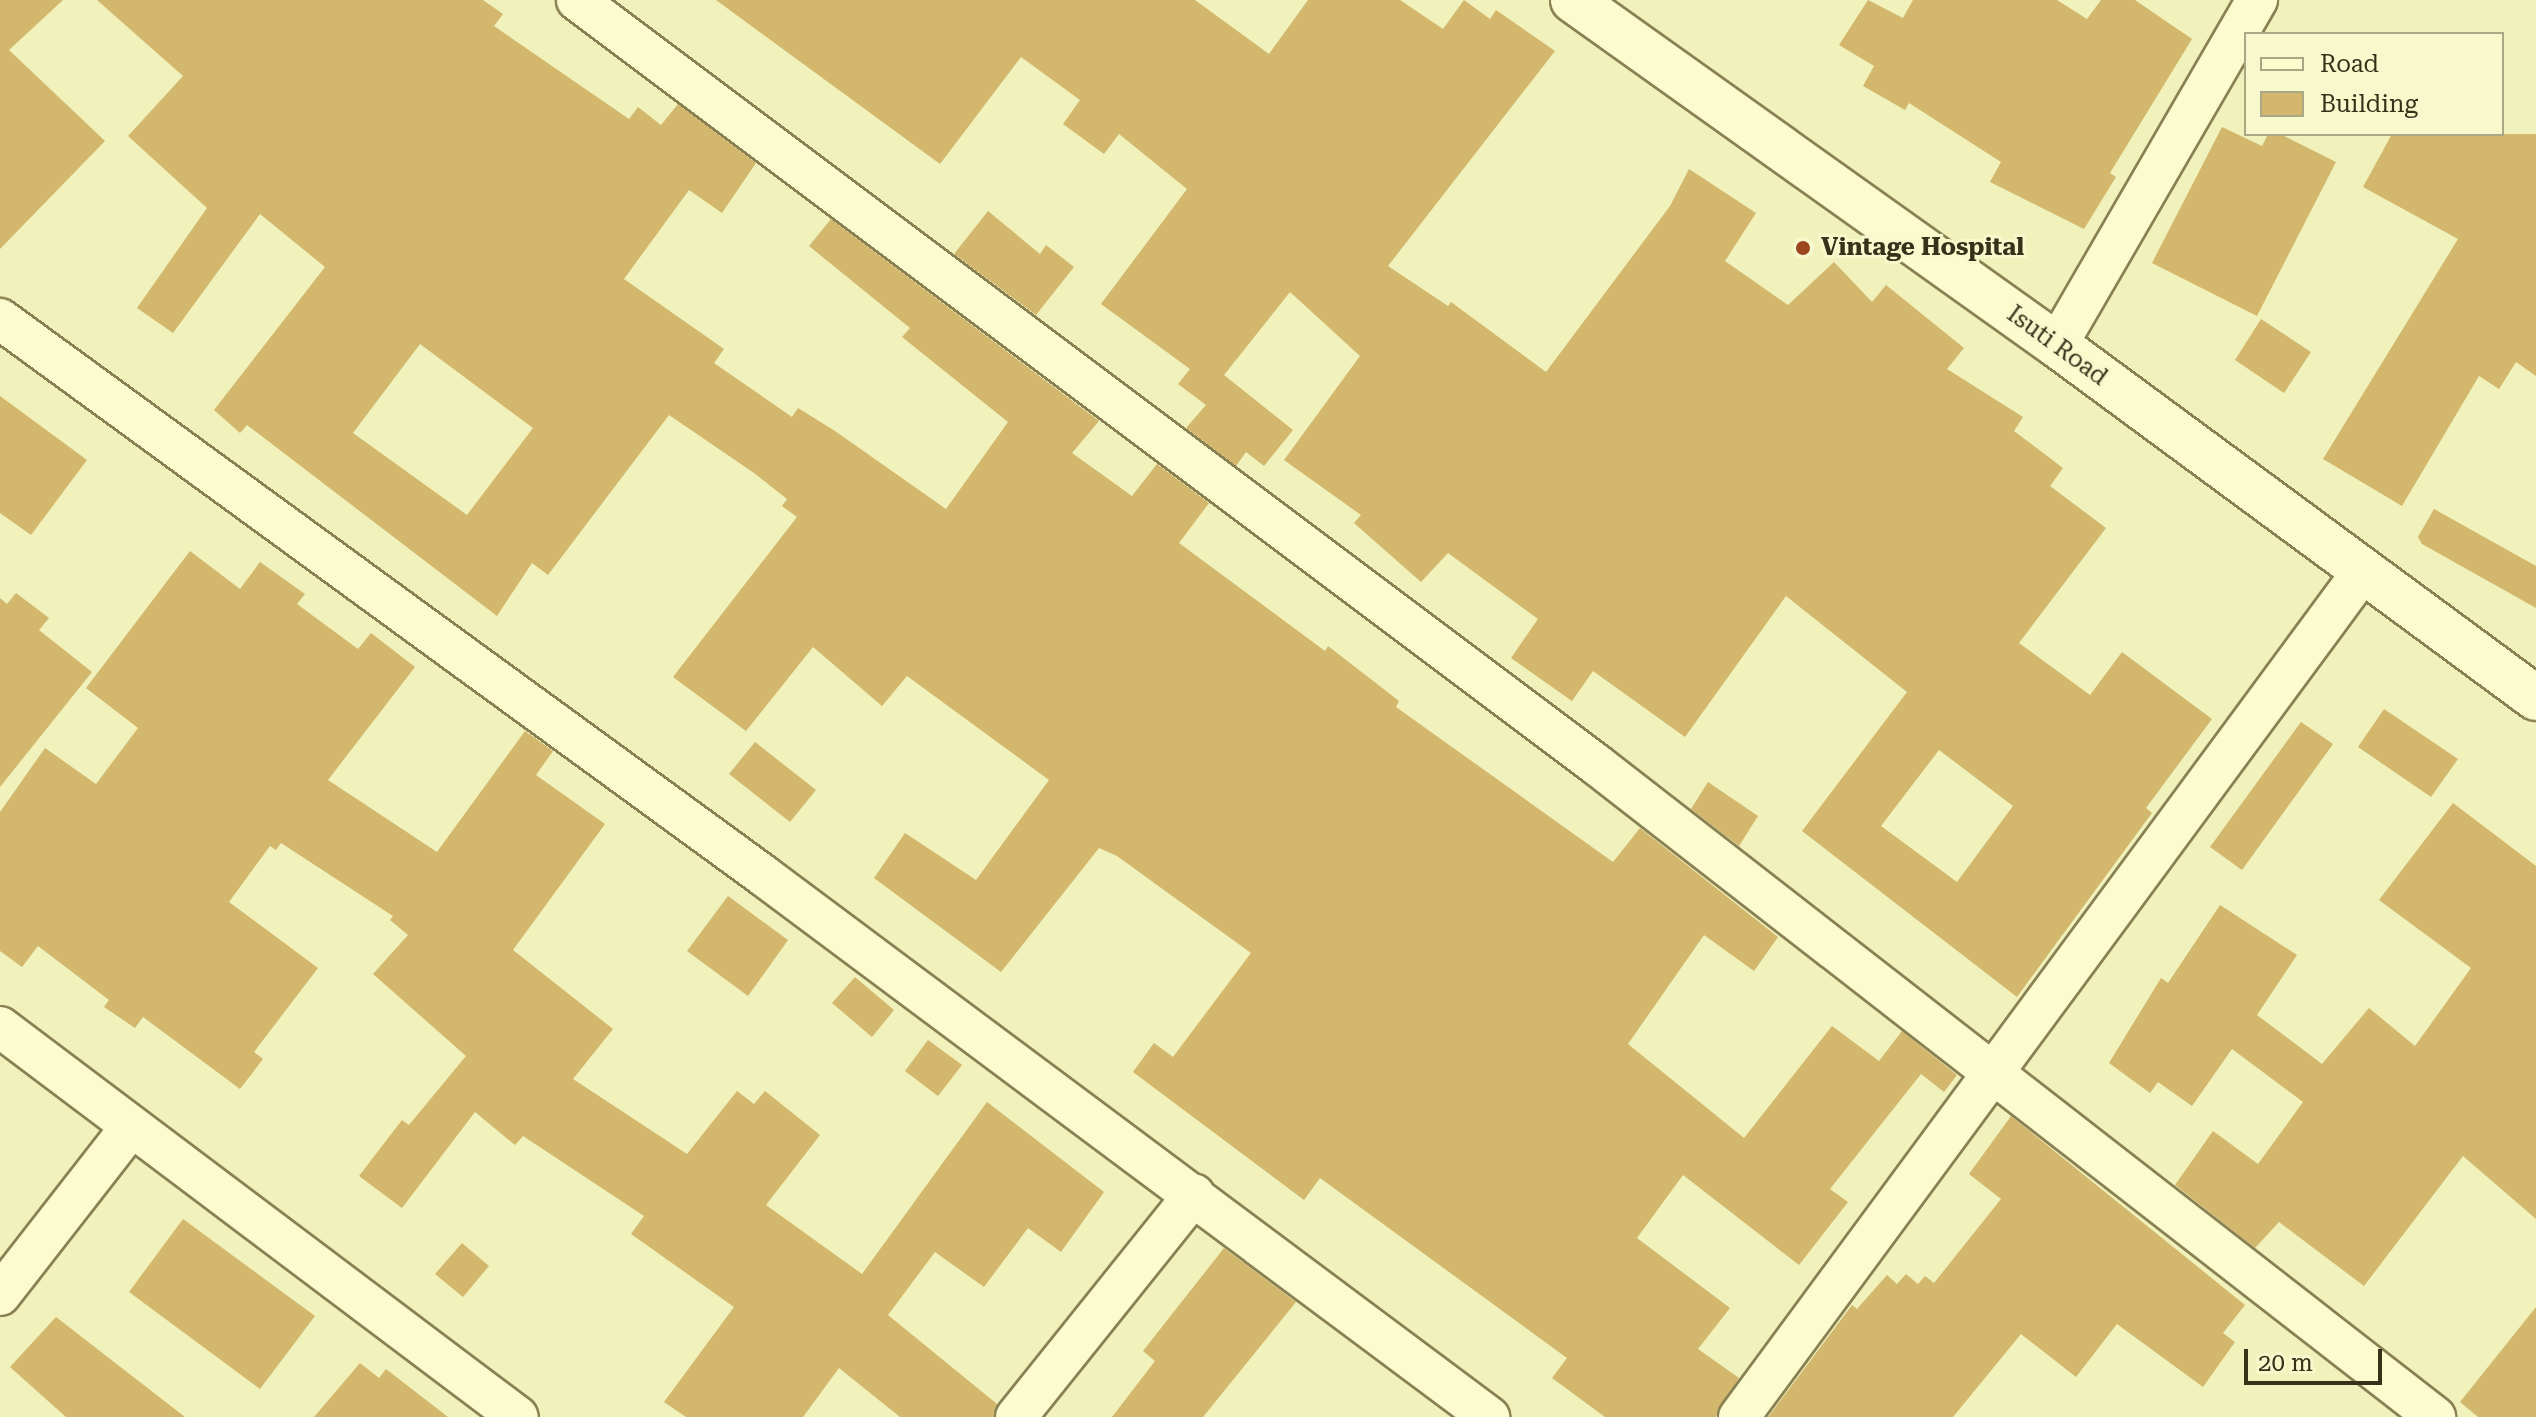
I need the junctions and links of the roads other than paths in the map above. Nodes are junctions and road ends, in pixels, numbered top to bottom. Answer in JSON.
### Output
{"nodes":[{"id":1,"x":577,"y":0,"type":"edge"},
{"id":2,"x":1573,"y":0,"type":"edge"},
{"id":3,"x":2257,"y":0,"type":"edge"},
{"id":4,"x":0,"y":319,"type":"edge"},
{"id":5,"x":2057,"y":345,"type":"junction"},
{"id":6,"x":2361,"y":574,"type":"junction"},
{"id":7,"x":2536,"y":698,"type":"edge"},
{"id":8,"x":0,"y":1027,"type":"edge"},
{"id":9,"x":1990,"y":1070,"type":"junction"},
{"id":10,"x":131,"y":1127,"type":"junction"},
{"id":11,"x":1194,"y":1195,"type":"junction"},
{"id":12,"x":0,"y":1295,"type":"edge"},
{"id":13,"x":518,"y":1417,"type":"edge"},
{"id":14,"x":1016,"y":1417,"type":"edge"},
{"id":15,"x":1489,"y":1417,"type":"edge"},
{"id":16,"x":1739,"y":1417,"type":"edge"},
{"id":17,"x":2435,"y":1417,"type":"edge"}],
"edges":[{"from":1,"to":9,"type":"street"},
{"from":2,"to":5,"type":"street","name":"Isuti Road"},
{"from":3,"to":5,"type":"street"},
{"from":4,"to":11,"type":"street"},
{"from":5,"to":6,"type":"street","name":"Isuti Road"},
{"from":6,"to":7,"type":"street","name":"Isuti Road"},
{"from":6,"to":9,"type":"street"},
{"from":8,"to":10,"type":"street"},
{"from":9,"to":16,"type":"street"},
{"from":9,"to":17,"type":"street"},
{"from":10,"to":12,"type":"street"},
{"from":10,"to":13,"type":"street"},
{"from":11,"to":14,"type":"street"},
{"from":11,"to":15,"type":"street"}]}
